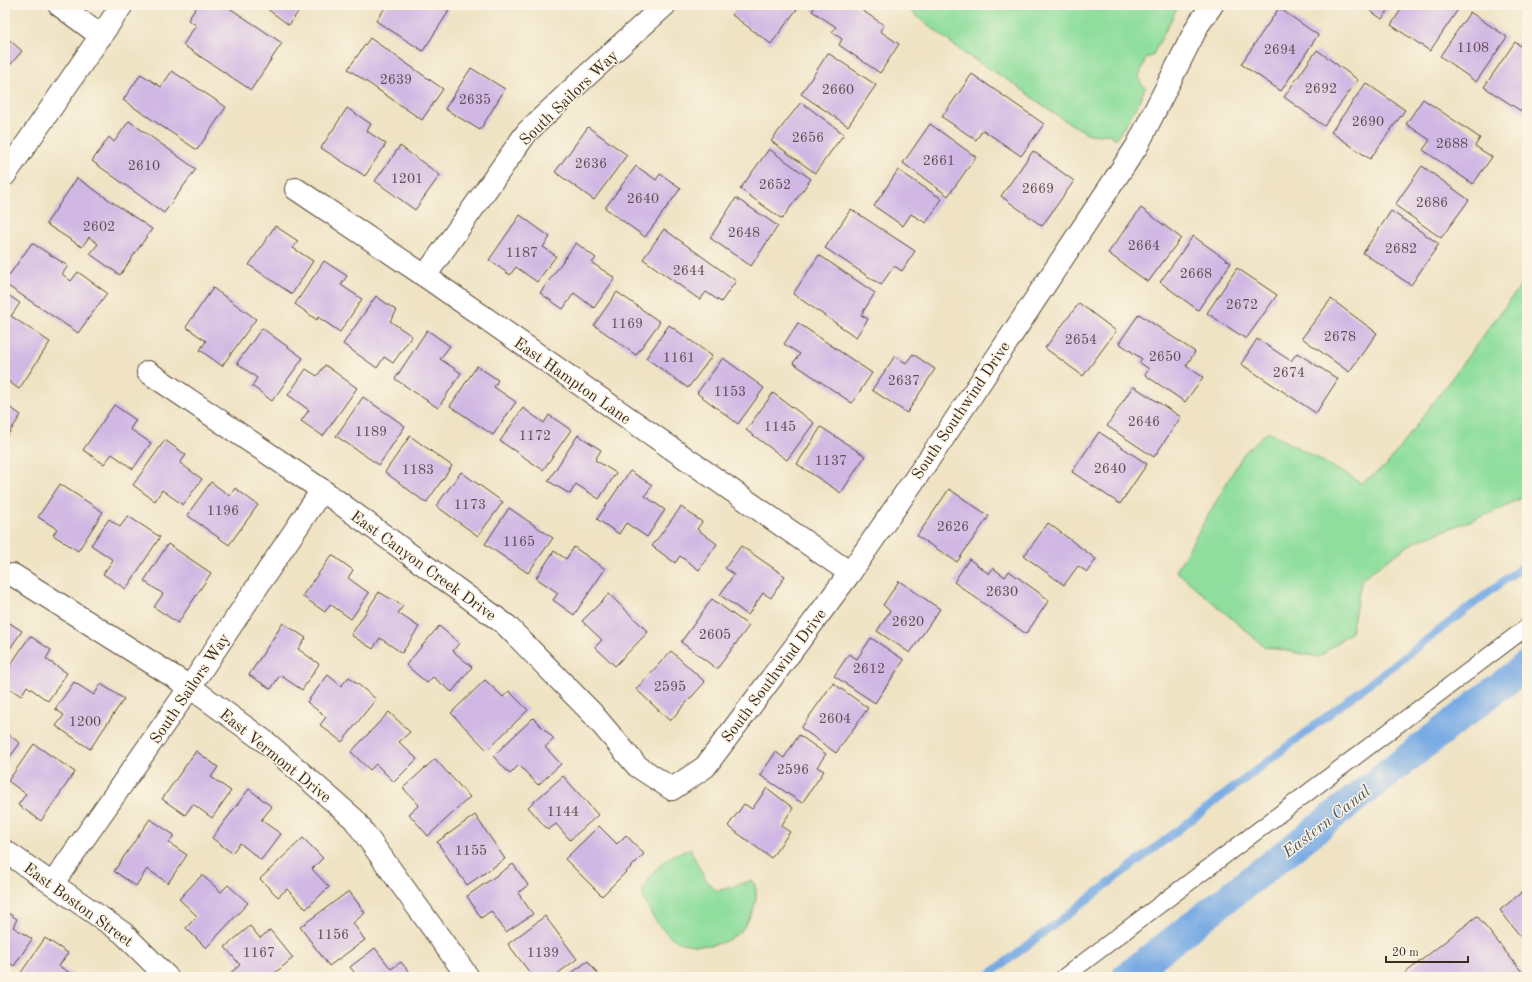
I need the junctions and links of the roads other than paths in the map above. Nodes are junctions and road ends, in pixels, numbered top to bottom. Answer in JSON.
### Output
{"nodes":[{"id":1,"x":59,"y":5,"type":"edge"},
{"id":2,"x":122,"y":5,"type":"edge"},
{"id":3,"x":665,"y":5,"type":"edge"},
{"id":4,"x":1212,"y":5,"type":"edge"},
{"id":5,"x":101,"y":36,"type":"junction"},
{"id":6,"x":5,"y":175,"type":"edge"},
{"id":7,"x":296,"y":189,"type":"dead end"},
{"id":8,"x":424,"y":276,"type":"junction"},
{"id":9,"x":148,"y":372,"type":"dead end"},
{"id":10,"x":322,"y":490,"type":"junction"},
{"id":11,"x":850,"y":573,"type":"junction"},
{"id":12,"x":13,"y":575,"type":"dead end"},
{"id":13,"x":1527,"y":627,"type":"edge"},
{"id":14,"x":190,"y":688,"type":"junction"},
{"id":15,"x":672,"y":789,"type":"joint"},
{"id":16,"x":5,"y":851,"type":"edge"},
{"id":17,"x":53,"y":883,"type":"junction"},
{"id":18,"x":167,"y":977,"type":"edge"},
{"id":19,"x":468,"y":977,"type":"edge"},
{"id":20,"x":1064,"y":977,"type":"edge"}],
"edges":[{"from":1,"to":5,"type":"street"},
{"from":2,"to":5,"type":"street"},
{"from":3,"to":8,"type":"street","name":"South Sailors Way"},
{"from":4,"to":11,"type":"street","name":"South Southwind Drive"},
{"from":5,"to":6,"type":"street"},
{"from":7,"to":8,"type":"street","name":"East Hampton Lane"},
{"from":8,"to":11,"type":"street","name":"East Hampton Lane"},
{"from":9,"to":10,"type":"street","name":"East Canyon Creek Drive"},
{"from":10,"to":14,"type":"street","name":"South Sailors Way"},
{"from":10,"to":15,"type":"street","name":"East Canyon Creek Drive"},
{"from":11,"to":15,"type":"street","name":"South Southwind Drive"},
{"from":12,"to":14,"type":"street","name":"East Vermont Drive"},
{"from":13,"to":20,"type":"lane"},
{"from":14,"to":17,"type":"street","name":"South Sailors Way"},
{"from":14,"to":19,"type":"street","name":"East Vermont Drive"},
{"from":16,"to":17,"type":"street","name":"East Boston Street"},
{"from":17,"to":18,"type":"street","name":"East Boston Street"}]}
